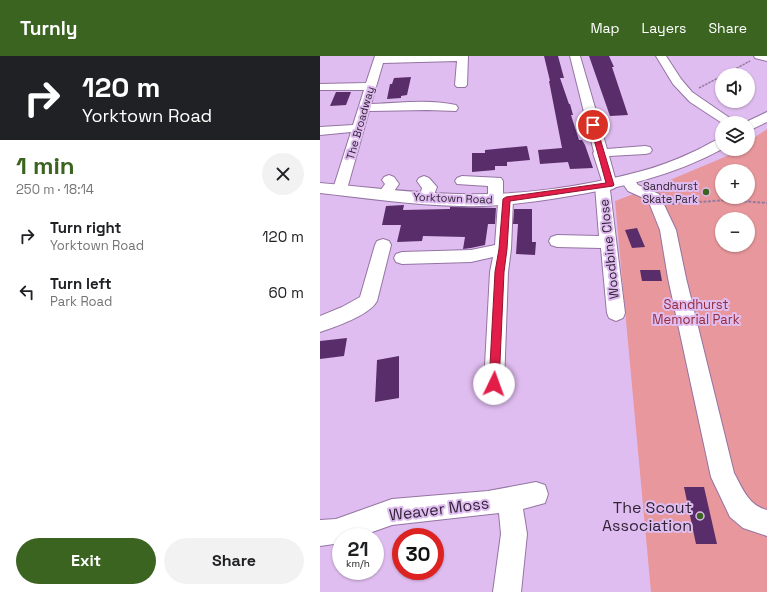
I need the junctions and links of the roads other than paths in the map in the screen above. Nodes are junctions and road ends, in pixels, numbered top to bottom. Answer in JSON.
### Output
{"nodes":[{"id":1,"x":575,"y":56,"type":"edge"},
{"id":2,"x":661,"y":56,"type":"edge"},
{"id":3,"x":759,"y":56,"type":"edge"},
{"id":4,"x":462,"y":57,"type":"edge"},
{"id":5,"x":379,"y":58,"type":"edge"},
{"id":6,"x":767,"y":58,"type":"edge"},
{"id":7,"x":461,"y":85,"type":"dead end"},
{"id":8,"x":371,"y":86,"type":"junction"},
{"id":9,"x":320,"y":87,"type":"edge"},
{"id":10,"x":364,"y":108,"type":"junction"},
{"id":11,"x":452,"y":108,"type":"dead end"},
{"id":12,"x":720,"y":116,"type":"edge"},
{"id":13,"x":767,"y":116,"type":"edge"},
{"id":14,"x":755,"y":123,"type":"edge"},
{"id":15,"x":358,"y":128,"type":"junction"},
{"id":16,"x":320,"y":131,"type":"edge"},
{"id":17,"x":715,"y":147,"type":"edge"},
{"id":18,"x":645,"y":150,"type":"dead end"},
{"id":19,"x":600,"y":153,"type":"junction"},
{"id":20,"x":424,"y":181,"type":"dead end"},
{"id":21,"x":462,"y":181,"type":"dead end"},
{"id":22,"x":628,"y":181,"type":"junction"},
{"id":23,"x":606,"y":185,"type":"junction"},
{"id":24,"x":320,"y":188,"type":"edge"},
{"id":25,"x":340,"y":189,"type":"junction"},
{"id":26,"x":426,"y":198,"type":"junction"},
{"id":27,"x":501,"y":199,"type":"junction"},
{"id":28,"x":557,"y":241,"type":"dead end"},
{"id":29,"x":609,"y":242,"type":"junction"},
{"id":30,"x":383,"y":245,"type":"dead end"},
{"id":31,"x":503,"y":249,"type":"junction"},
{"id":32,"x":402,"y":258,"type":"dead end"},
{"id":33,"x":616,"y":312,"type":"dead end"},
{"id":34,"x":320,"y":324,"type":"edge"},
{"id":35,"x":494,"y":384,"type":"dead end"},
{"id":36,"x":536,"y":494,"type":"dead end"},
{"id":37,"x":509,"y":499,"type":"junction"},
{"id":38,"x":767,"y":523,"type":"edge"},
{"id":39,"x":320,"y":533,"type":"edge"},
{"id":40,"x":507,"y":592,"type":"edge"}],
"edges":[{"from":1,"to":19,"type":"street","name":"Woodbine Close"},
{"from":2,"to":12,"type":"street"},
{"from":3,"to":6,"type":"street"},
{"from":4,"to":5,"type":"street"},
{"from":4,"to":7,"type":"street"},
{"from":5,"to":8,"type":"street","name":"The Broadway"},
{"from":8,"to":9,"type":"street"},
{"from":8,"to":10,"type":"street","name":"The Broadway"},
{"from":10,"to":11,"type":"street"},
{"from":10,"to":15,"type":"street","name":"The Broadway"},
{"from":13,"to":14,"type":"main road"},
{"from":15,"to":16,"type":"street"},
{"from":15,"to":25,"type":"street","name":"The Broadway"},
{"from":17,"to":22,"type":"main road","name":"Yorktown Road"},
{"from":18,"to":19,"type":"street"},
{"from":19,"to":23,"type":"street","name":"Woodbine Close"},
{"from":20,"to":26,"type":"street"},
{"from":21,"to":27,"type":"street"},
{"from":22,"to":23,"type":"main road","name":"Yorktown Road"},
{"from":22,"to":38,"type":"street"},
{"from":23,"to":27,"type":"main road","name":"Yorktown Road"},
{"from":23,"to":29,"type":"street","name":"Woodbine Close"},
{"from":24,"to":25,"type":"main road","name":"Yorktown Road"},
{"from":25,"to":26,"type":"main road","name":"Yorktown Road"},
{"from":26,"to":27,"type":"main road","name":"Yorktown Road"},
{"from":27,"to":31,"type":"street"},
{"from":28,"to":29,"type":"street"},
{"from":29,"to":33,"type":"street","name":"Woodbine Close"},
{"from":30,"to":34,"type":"street"},
{"from":31,"to":32,"type":"street"},
{"from":31,"to":35,"type":"street"},
{"from":36,"to":37,"type":"street","name":"Weaver Moss"},
{"from":37,"to":39,"type":"street","name":"Weaver Moss"},
{"from":37,"to":40,"type":"street"}]}
